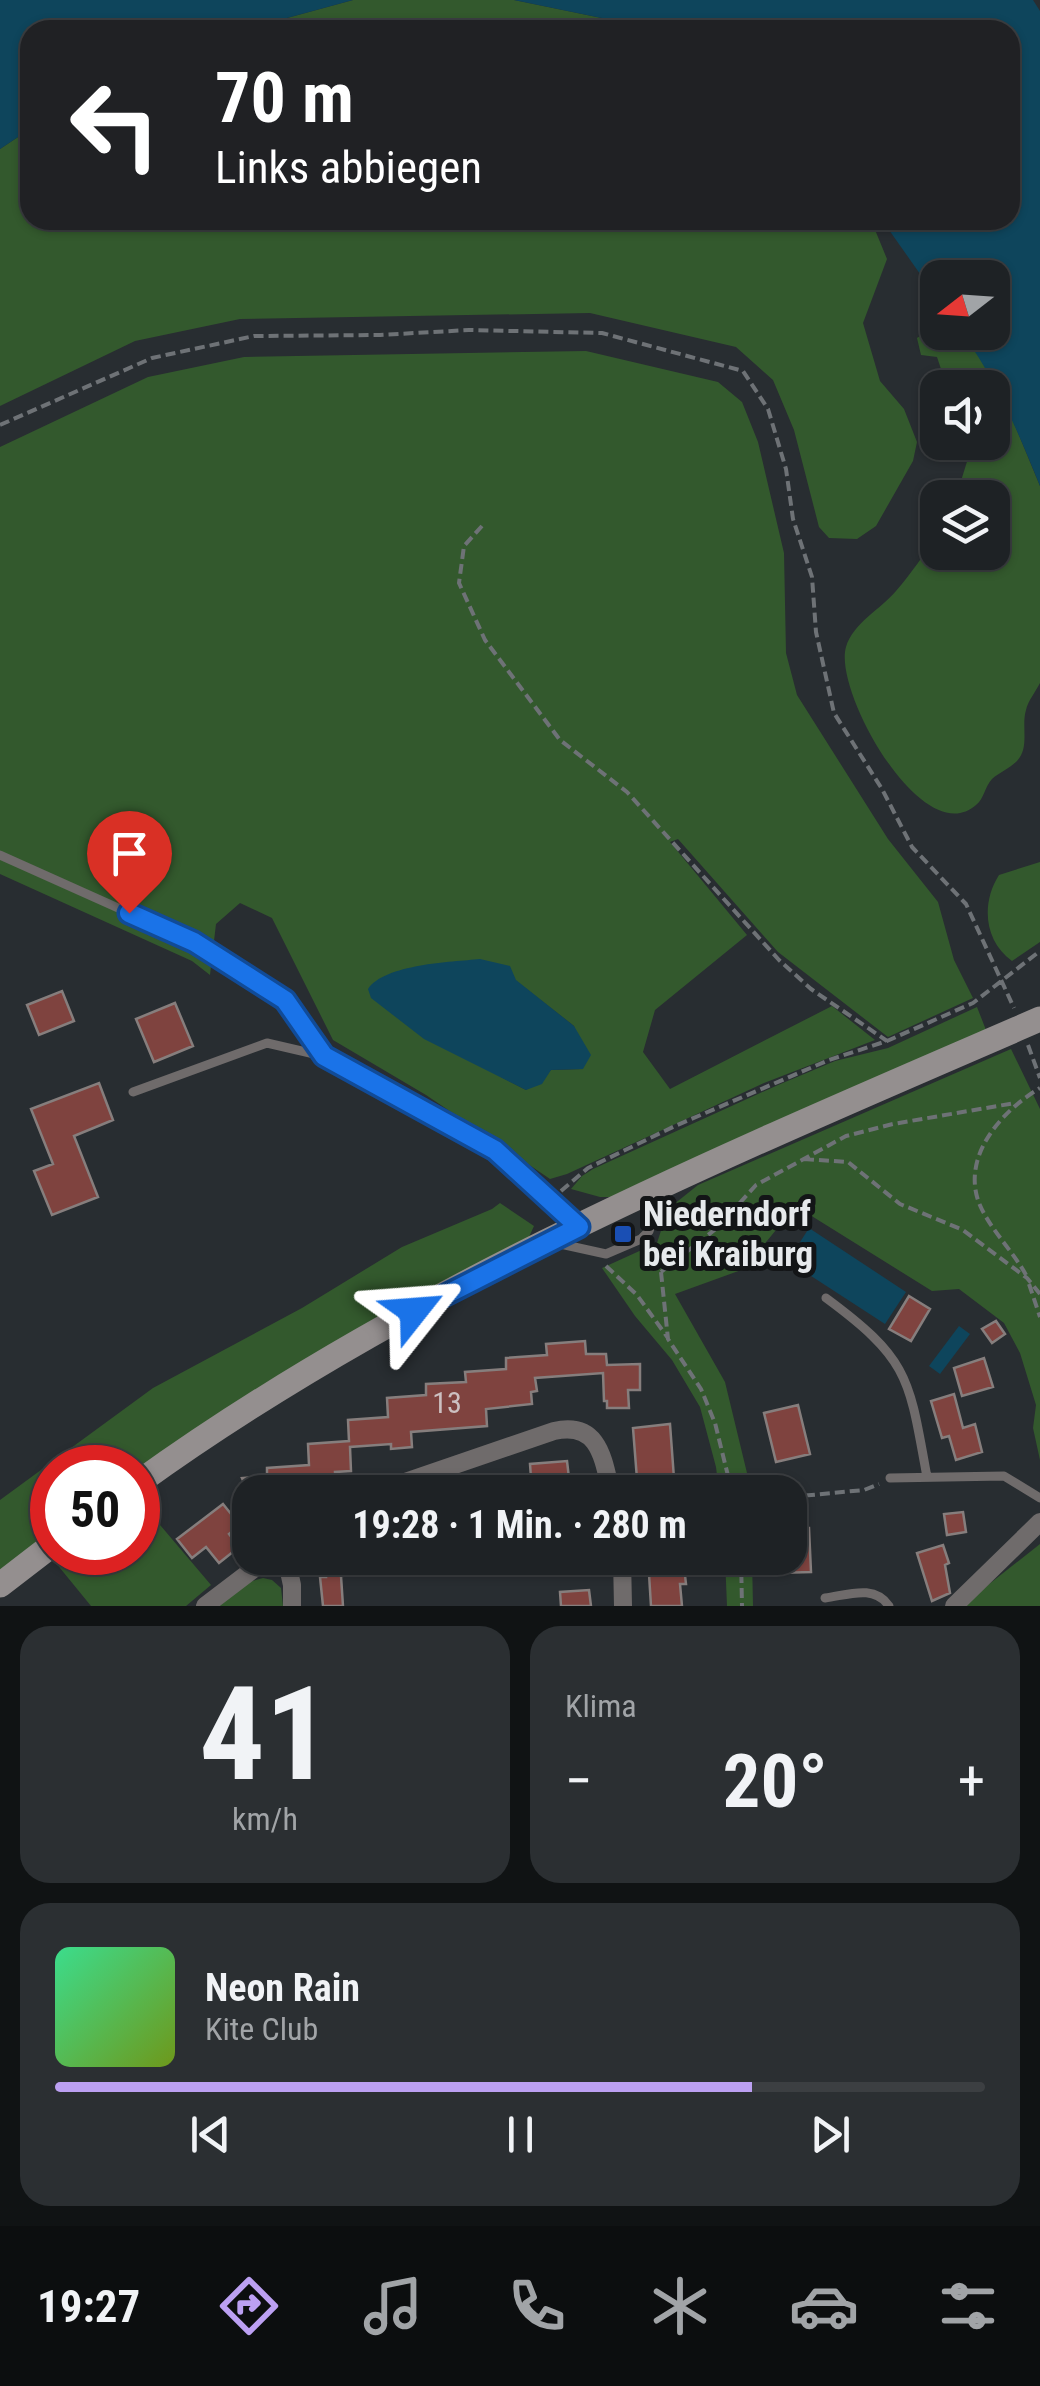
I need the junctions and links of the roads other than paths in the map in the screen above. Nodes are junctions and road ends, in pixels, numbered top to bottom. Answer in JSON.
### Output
{"nodes":[{"id":1,"x":0,"y":854,"type":"edge"},
{"id":2,"x":1040,"y":1019,"type":"edge"},
{"id":3,"x":324,"y":1056,"type":"junction"},
{"id":4,"x":132,"y":1092,"type":"dead end"},
{"id":5,"x":664,"y":1187,"type":"junction"},
{"id":6,"x":579,"y":1227,"type":"junction"},
{"id":7,"x":550,"y":1241,"type":"junction"},
{"id":8,"x":826,"y":1298,"type":"dead end"},
{"id":9,"x":160,"y":1469,"type":"edge"},
{"id":10,"x":425,"y":1475,"type":"edge"},
{"id":11,"x":605,"y":1475,"type":"edge"},
{"id":12,"x":927,"y":1477,"type":"junction"},
{"id":13,"x":890,"y":1478,"type":"dead end"},
{"id":14,"x":1040,"y":1498,"type":"edge"},
{"id":15,"x":1040,"y":1522,"type":"edge"},
{"id":16,"x":30,"y":1562,"type":"edge"},
{"id":17,"x":246,"y":1575,"type":"edge"},
{"id":18,"x":290,"y":1575,"type":"edge"},
{"id":19,"x":622,"y":1575,"type":"edge"},
{"id":20,"x":0,"y":1586,"type":"edge"},
{"id":21,"x":825,"y":1598,"type":"dead end"},
{"id":22,"x":205,"y":1606,"type":"edge"},
{"id":23,"x":292,"y":1606,"type":"edge"},
{"id":24,"x":623,"y":1606,"type":"edge"},
{"id":25,"x":889,"y":1606,"type":"edge"},
{"id":26,"x":954,"y":1606,"type":"edge"}],
"edges":[{"from":1,"to":3,"type":"lane"},
{"from":2,"to":5,"type":"main road"},
{"from":3,"to":4,"type":"lane"},
{"from":3,"to":6,"type":"lane"},
{"from":5,"to":6,"type":"main road"},
{"from":5,"to":7,"type":"lane"},
{"from":6,"to":7,"type":"main road"},
{"from":7,"to":9,"type":"main road"},
{"from":8,"to":12,"type":"lane"},
{"from":10,"to":11,"type":"street"},
{"from":12,"to":13,"type":"lane"},
{"from":12,"to":14,"type":"lane"},
{"from":15,"to":26,"type":"street"},
{"from":16,"to":20,"type":"main road"},
{"from":17,"to":22,"type":"street"},
{"from":18,"to":23,"type":"street"},
{"from":19,"to":24,"type":"street"},
{"from":21,"to":25,"type":"lane"}]}
